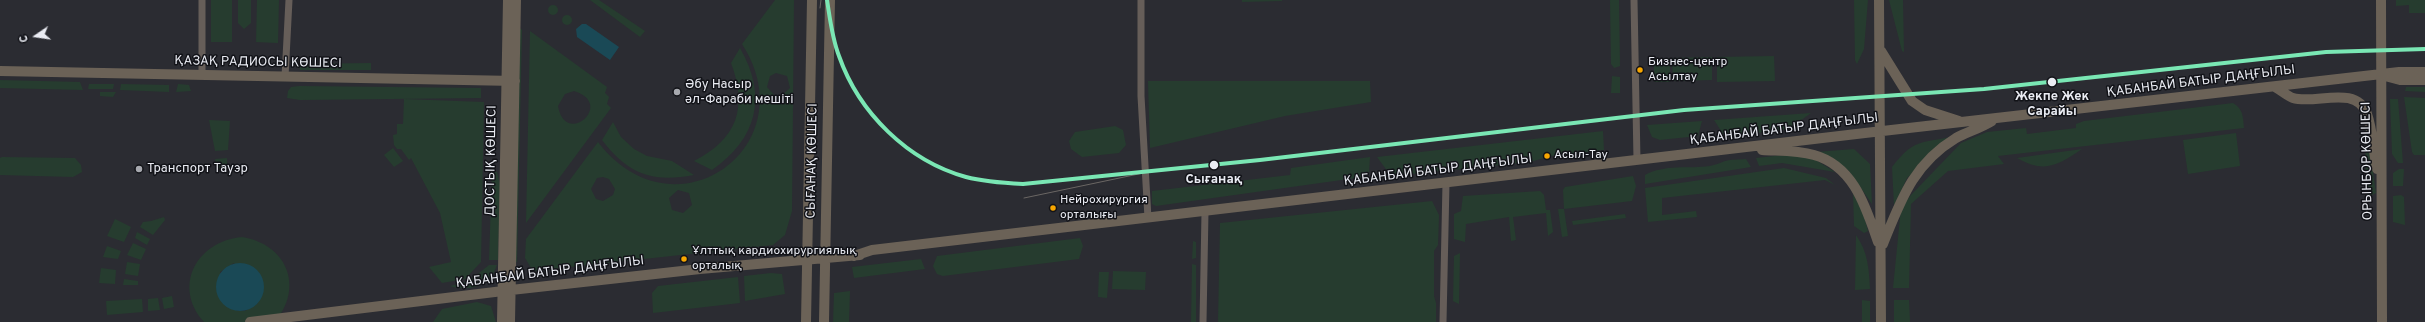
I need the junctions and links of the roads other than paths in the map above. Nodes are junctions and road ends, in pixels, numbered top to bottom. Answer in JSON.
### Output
{"nodes":[{"id":1,"x":202,"y":0,"type":"edge"},
{"id":2,"x":288,"y":0,"type":"edge"},
{"id":3,"x":508,"y":0,"type":"edge"},
{"id":4,"x":516,"y":0,"type":"edge"},
{"id":5,"x":812,"y":0,"type":"edge"},
{"id":6,"x":830,"y":0,"type":"edge"},
{"id":7,"x":1141,"y":0,"type":"edge"},
{"id":8,"x":1634,"y":0,"type":"edge"},
{"id":9,"x":1879,"y":0,"type":"edge"},
{"id":10,"x":2381,"y":0,"type":"edge"},
{"id":11,"x":1880,"y":50,"type":"junction"},
{"id":12,"x":0,"y":71,"type":"edge"},
{"id":13,"x":2425,"y":72,"type":"edge"},
{"id":14,"x":2380,"y":75,"type":"junction"},
{"id":15,"x":202,"y":76,"type":"junction"},
{"id":16,"x":285,"y":77,"type":"junction"},
{"id":17,"x":2425,"y":80,"type":"edge"},
{"id":18,"x":511,"y":81,"type":"junction"},
{"id":19,"x":2275,"y":87,"type":"junction"},
{"id":20,"x":1997,"y":118,"type":"junction"},
{"id":21,"x":1962,"y":122,"type":"junction"},
{"id":22,"x":1880,"y":132,"type":"junction"},
{"id":23,"x":1734,"y":148,"type":"junction"},
{"id":24,"x":1637,"y":160,"type":"junction"},
{"id":25,"x":1446,"y":183,"type":"junction"},
{"id":26,"x":2381,"y":187,"type":"junction"},
{"id":27,"x":1205,"y":212,"type":"junction"},
{"id":28,"x":1192,"y":213,"type":"junction"},
{"id":29,"x":1148,"y":218,"type":"junction"},
{"id":30,"x":1880,"y":250,"type":"junction"},
{"id":31,"x":854,"y":256,"type":"junction"},
{"id":32,"x":824,"y":258,"type":"junction"},
{"id":33,"x":807,"y":260,"type":"junction"},
{"id":34,"x":507,"y":290,"type":"junction"},
{"id":35,"x":250,"y":322,"type":"edge"},
{"id":36,"x":502,"y":322,"type":"edge"},
{"id":37,"x":510,"y":322,"type":"edge"},
{"id":38,"x":806,"y":322,"type":"edge"},
{"id":39,"x":824,"y":322,"type":"edge"},
{"id":40,"x":1203,"y":322,"type":"edge"},
{"id":41,"x":1443,"y":322,"type":"edge"},
{"id":42,"x":1881,"y":322,"type":"edge"},
{"id":43,"x":2382,"y":322,"type":"edge"}],
"edges":[{"from":1,"to":15,"type":"street"},
{"from":2,"to":16,"type":"street"},
{"from":3,"to":18,"type":"main road","name":"ДОСТЫҚ КӨШЕСІ"},
{"from":4,"to":18,"type":"main road","name":"ДОСТЫҚ КӨШЕСІ"},
{"from":5,"to":33,"type":"main road","name":"СЫҒАНАҚ КӨШЕСІ"},
{"from":6,"to":32,"type":"main road","name":"СЫҒАНАҚ КӨШЕСІ"},
{"from":7,"to":29,"type":"street"},
{"from":8,"to":24,"type":"street"},
{"from":9,"to":11,"type":"main road"},
{"from":10,"to":14,"type":"main road","name":"ОРЫНБОР КӨШЕСІ"},
{"from":11,"to":21,"type":"main road"},
{"from":11,"to":22,"type":"main road"},
{"from":12,"to":15,"type":"main road","name":"ҚАЗАҚ РАДИОСЫ КӨШЕСІ"},
{"from":13,"to":14,"type":"main road","name":"ҚАБАНБАЙ БАТЫР ДАҢҒЫЛЫ"},
{"from":14,"to":17,"type":"main road","name":"ҚАБАНБАЙ БАТЫР ДАҢҒЫЛЫ"},
{"from":14,"to":19,"type":"main road","name":"ҚАБАНБАЙ БАТЫР ДАҢҒЫЛЫ"},
{"from":14,"to":26,"type":"main road","name":"ОРЫНБОР КӨШЕСІ"},
{"from":15,"to":16,"type":"main road","name":"ҚАЗАҚ РАДИОСЫ КӨШЕСІ"},
{"from":16,"to":18,"type":"main road","name":"ҚАЗАҚ РАДИОСЫ КӨШЕСІ"},
{"from":18,"to":34,"type":"main road","name":"ДОСТЫҚ КӨШЕСІ"},
{"from":19,"to":20,"type":"main road","name":"ҚАБАНБАЙ БАТЫР ДАҢҒЫЛЫ"},
{"from":19,"to":26,"type":"main road"},
{"from":20,"to":21,"type":"main road","name":"ҚАБАНБАЙ БАТЫР ДАҢҒЫЛЫ"},
{"from":20,"to":30,"type":"main road"},
{"from":21,"to":22,"type":"main road","name":"ҚАБАНБАЙ БАТЫР ДАҢҒЫЛЫ"},
{"from":22,"to":23,"type":"main road","name":"ҚАБАНБАЙ БАТЫР ДАҢҒЫЛЫ"},
{"from":22,"to":30,"type":"main road"},
{"from":23,"to":24,"type":"main road","name":"ҚАБАНБАЙ БАТЫР ДАҢҒЫЛЫ"},
{"from":23,"to":30,"type":"main road"},
{"from":24,"to":25,"type":"main road","name":"ҚАБАНБАЙ БАТЫР ДАҢҒЫЛЫ"},
{"from":25,"to":27,"type":"main road","name":"ҚАБАНБАЙ БАТЫР ДАҢҒЫЛЫ"},
{"from":25,"to":41,"type":"street"},
{"from":26,"to":43,"type":"main road","name":"ОРЫНБОР КӨШЕСІ"},
{"from":27,"to":28,"type":"main road","name":"ҚАБАНБАЙ БАТЫР ДАҢҒЫЛЫ"},
{"from":27,"to":40,"type":"street"},
{"from":28,"to":29,"type":"main road","name":"ҚАБАНБАЙ БАТЫР ДАҢҒЫЛЫ"},
{"from":28,"to":31,"type":"main road","name":"ҚАБАНБАЙ БАТЫР ДАҢҒЫЛЫ"},
{"from":29,"to":31,"type":"main road","name":"ҚАБАНБАЙ БАТЫР ДАҢҒЫЛЫ"},
{"from":30,"to":42,"type":"main road"},
{"from":31,"to":32,"type":"main road","name":"ҚАБАНБАЙ БАТЫР ДАҢҒЫЛЫ"},
{"from":32,"to":33,"type":"main road","name":"ҚАБАНБАЙ БАТЫР ДАҢҒЫЛЫ"},
{"from":32,"to":39,"type":"main road","name":"СЫҒАНАҚ КӨШЕСІ"},
{"from":33,"to":34,"type":"main road","name":"ҚАБАНБАЙ БАТЫР ДАҢҒЫЛЫ"},
{"from":33,"to":38,"type":"main road","name":"СЫҒАНАҚ КӨШЕСІ"},
{"from":34,"to":35,"type":"main road","name":"ҚАБАНБАЙ БАТЫР ДАҢҒЫЛЫ"},
{"from":34,"to":36,"type":"main road","name":"ДОСТЫҚ КӨШЕСІ"},
{"from":34,"to":37,"type":"main road","name":"ДОСТЫҚ КӨШЕСІ"}]}
